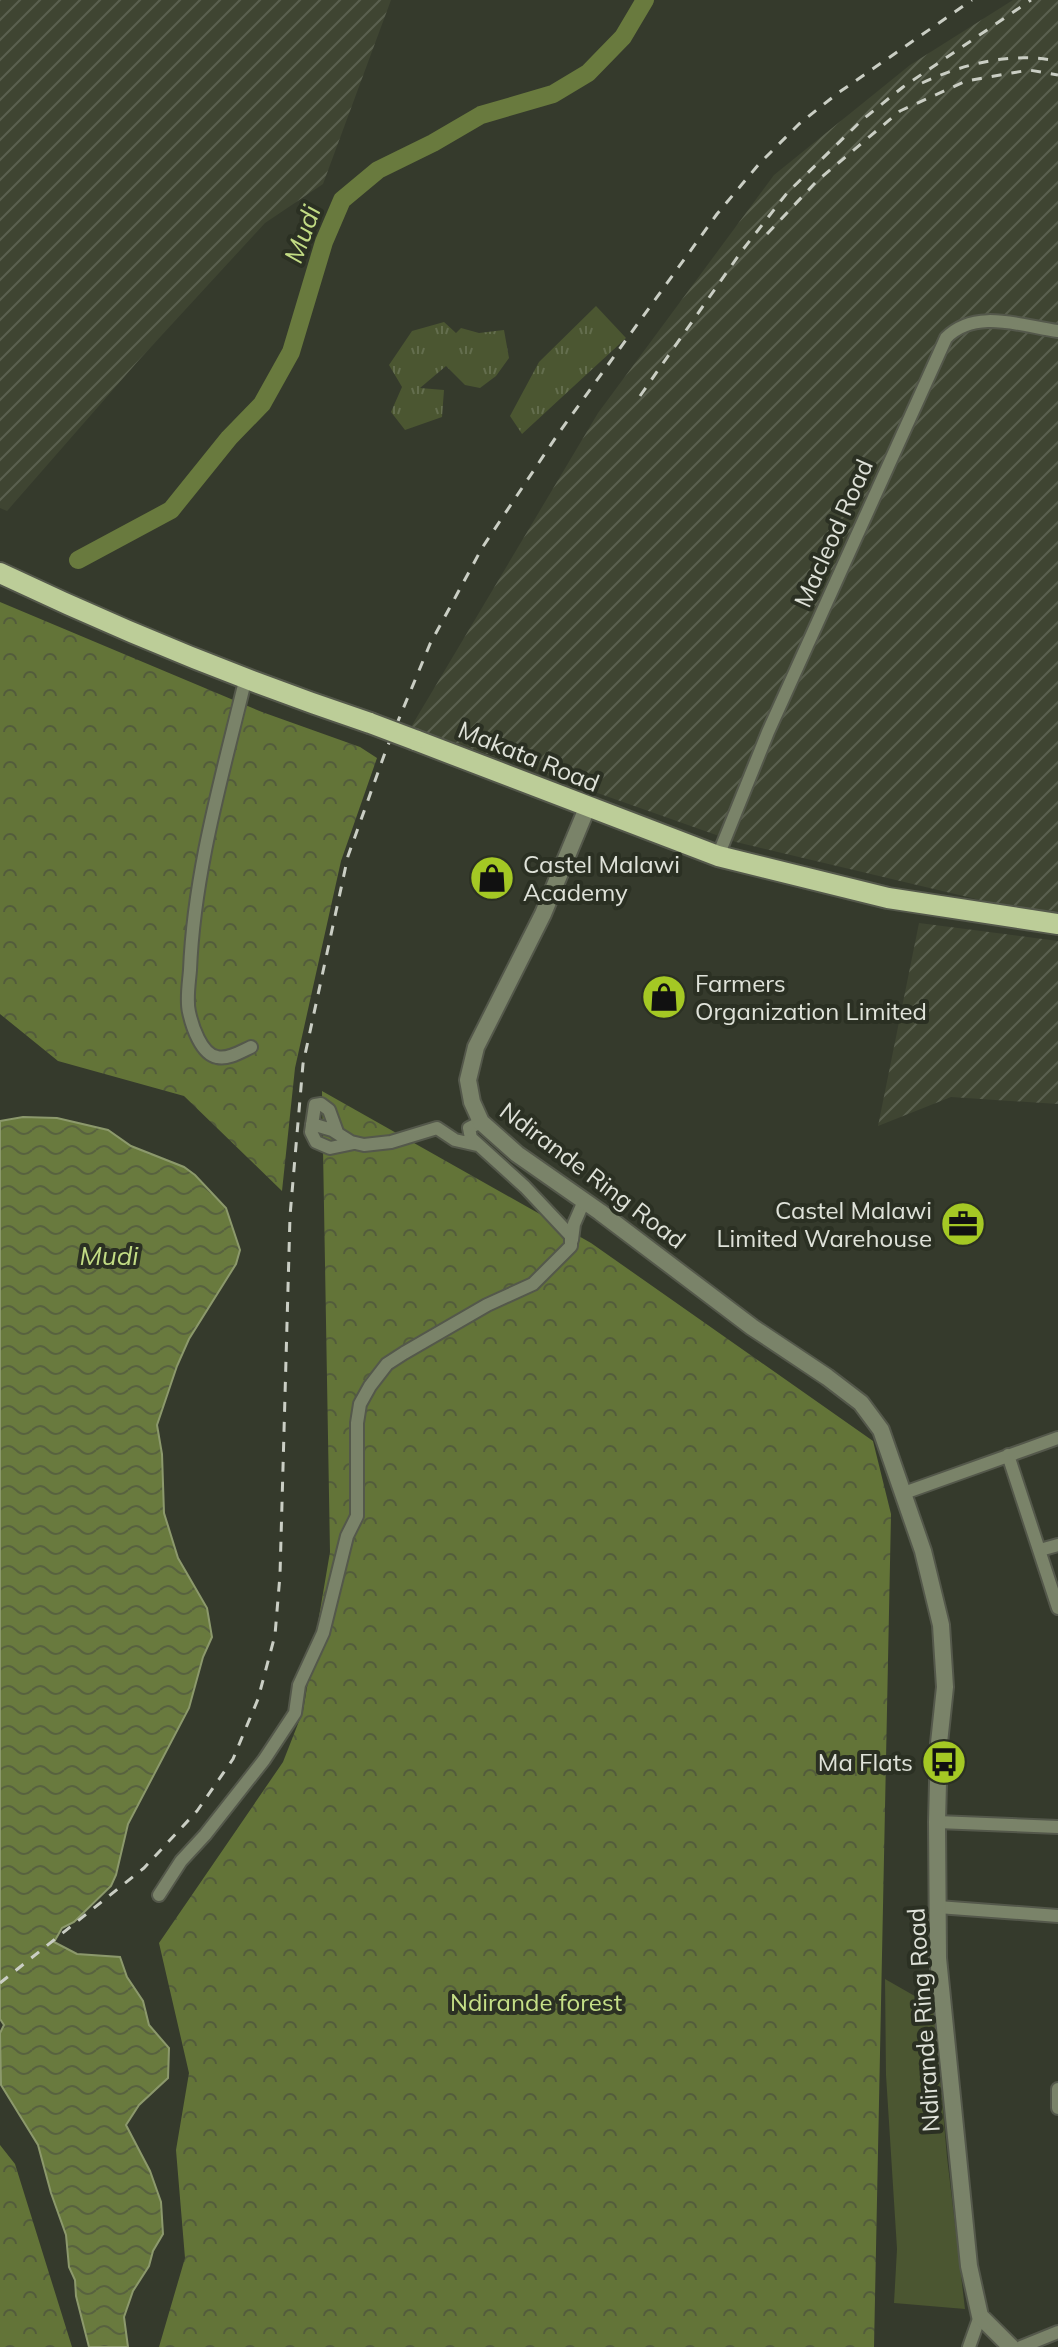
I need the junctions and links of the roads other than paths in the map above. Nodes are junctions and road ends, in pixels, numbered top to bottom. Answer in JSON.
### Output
{"nodes":[{"id":1,"x":1058,"y":331,"type":"edge"},
{"id":2,"x":0,"y":573,"type":"edge"},
{"id":3,"x":246,"y":677,"type":"junction"},
{"id":4,"x":587,"y":808,"type":"junction"},
{"id":5,"x":718,"y":856,"type":"junction"},
{"id":6,"x":1058,"y":924,"type":"edge"},
{"id":7,"x":251,"y":1047,"type":"dead end"},
{"id":8,"x":481,"y":1122,"type":"junction"},
{"id":9,"x":312,"y":1124,"type":"junction"},
{"id":10,"x":337,"y":1132,"type":"junction"},
{"id":11,"x":354,"y":1143,"type":"junction"},
{"id":12,"x":477,"y":1145,"type":"junction"},
{"id":13,"x":584,"y":1201,"type":"junction"},
{"id":14,"x":572,"y":1240,"type":"junction"},
{"id":15,"x":1058,"y":1438,"type":"edge"},
{"id":16,"x":1008,"y":1455,"type":"junction"},
{"id":17,"x":904,"y":1493,"type":"junction"},
{"id":18,"x":1058,"y":1545,"type":"edge"},
{"id":19,"x":1040,"y":1550,"type":"junction"},
{"id":20,"x":1058,"y":1608,"type":"edge"},
{"id":21,"x":937,"y":1822,"type":"junction"},
{"id":22,"x":1058,"y":1827,"type":"edge"},
{"id":23,"x":159,"y":1895,"type":"dead end"},
{"id":24,"x":938,"y":1907,"type":"junction"},
{"id":25,"x":1058,"y":1916,"type":"edge"},
{"id":26,"x":1058,"y":2089,"type":"edge"},
{"id":27,"x":1058,"y":2108,"type":"edge"},
{"id":28,"x":980,"y":2316,"type":"junction"},
{"id":29,"x":1058,"y":2332,"type":"edge"},
{"id":30,"x":969,"y":2347,"type":"edge"},
{"id":31,"x":1011,"y":2347,"type":"edge"},
{"id":32,"x":1021,"y":2347,"type":"edge"}],
"edges":[{"from":1,"to":5,"type":"street","name":"Macleod Road"},
{"from":2,"to":3,"type":"main road","name":"Makata Road"},
{"from":3,"to":4,"type":"main road","name":"Makata Road","bridge":true},
{"from":3,"to":7,"type":"street"},
{"from":4,"to":5,"type":"main road","name":"Makata Road"},
{"from":4,"to":8,"type":"street","name":"Ndirande Ring Road"},
{"from":5,"to":6,"type":"main road","name":"Makata Road"},
{"from":8,"to":12,"type":"street"},
{"from":8,"to":13,"type":"street","name":"Ndirande Ring Road"},
{"from":9,"to":10,"type":"street"},
{"from":9,"to":10,"type":"street"},
{"from":9,"to":11,"type":"street"},
{"from":10,"to":11,"type":"street"},
{"from":11,"to":12,"type":"street"},
{"from":12,"to":14,"type":"street"},
{"from":13,"to":14,"type":"street"},
{"from":13,"to":17,"type":"street","name":"Ndirande Ring Road"},
{"from":14,"to":23,"type":"street"},
{"from":15,"to":16,"type":"street"},
{"from":16,"to":17,"type":"street"},
{"from":16,"to":19,"type":"street"},
{"from":17,"to":21,"type":"street","name":"Ndirande Ring Road"},
{"from":18,"to":19,"type":"street"},
{"from":19,"to":20,"type":"street"},
{"from":21,"to":22,"type":"street"},
{"from":21,"to":24,"type":"street","name":"Ndirande Ring Road"},
{"from":24,"to":25,"type":"street"},
{"from":24,"to":28,"type":"street","name":"Ndirande Ring Road"},
{"from":26,"to":27,"type":"street"},
{"from":28,"to":30,"type":"street"},
{"from":28,"to":31,"type":"street"},
{"from":29,"to":32,"type":"street"}]}
